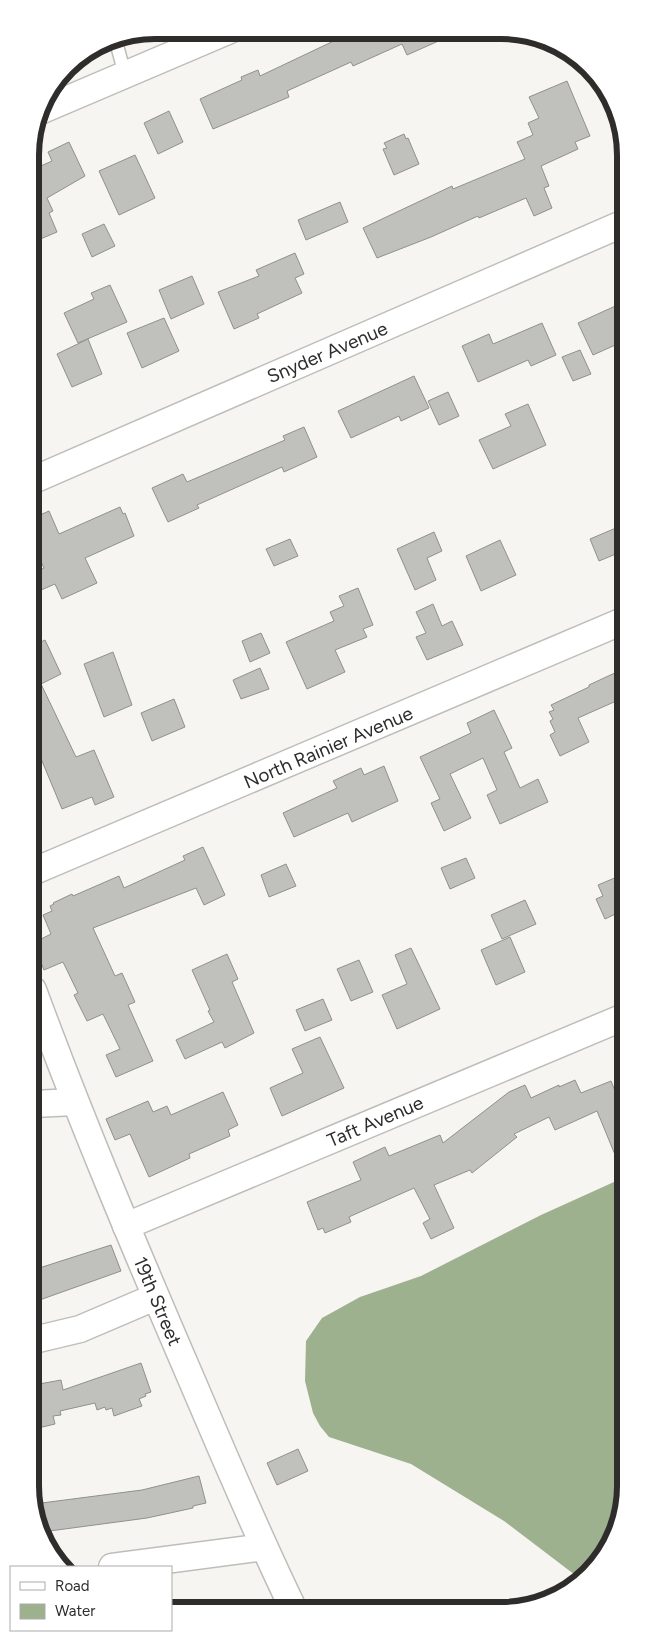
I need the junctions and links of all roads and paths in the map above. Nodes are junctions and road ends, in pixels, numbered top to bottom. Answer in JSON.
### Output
{"nodes":[{"id":1,"x":209,"y":39,"type":"edge"},
{"id":2,"x":117,"y":45,"type":"edge"},
{"id":3,"x":124,"y":75,"type":"junction"},
{"id":4,"x":50,"y":106,"type":"edge"},
{"id":5,"x":617,"y":226,"type":"edge"},
{"id":6,"x":39,"y":478,"type":"edge"},
{"id":7,"x":617,"y":624,"type":"edge"},
{"id":8,"x":39,"y":869,"type":"edge"},
{"id":9,"x":39,"y":1006,"type":"edge"},
{"id":10,"x":617,"y":1019,"type":"edge"},
{"id":11,"x":75,"y":1102,"type":"junction"},
{"id":12,"x":39,"y":1104,"type":"edge"},
{"id":13,"x":126,"y":1226,"type":"junction"},
{"id":14,"x":155,"y":1297,"type":"junction"},
{"id":15,"x":39,"y":1339,"type":"edge"},
{"id":16,"x":264,"y":1547,"type":"junction"},
{"id":17,"x":120,"y":1566,"type":"edge"},
{"id":18,"x":290,"y":1602,"type":"edge"}],
"edges":[{"from":1,"to":3,"type":"street"},
{"from":2,"to":3,"type":"lane"},
{"from":3,"to":4,"type":"street"},
{"from":5,"to":6,"type":"street","name":"Snyder Avenue"},
{"from":7,"to":8,"type":"street","name":"North Rainier Avenue"},
{"from":9,"to":11,"type":"street","name":"19th Street"},
{"from":10,"to":13,"type":"street","name":"Taft Avenue"},
{"from":11,"to":12,"type":"street"},
{"from":11,"to":13,"type":"street","name":"19th Street"},
{"from":13,"to":14,"type":"street","name":"19th Street"},
{"from":14,"to":15,"type":"street"},
{"from":14,"to":16,"type":"street","name":"19th Street"},
{"from":16,"to":17,"type":"street"},
{"from":16,"to":18,"type":"street","name":"19th Street"}]}
